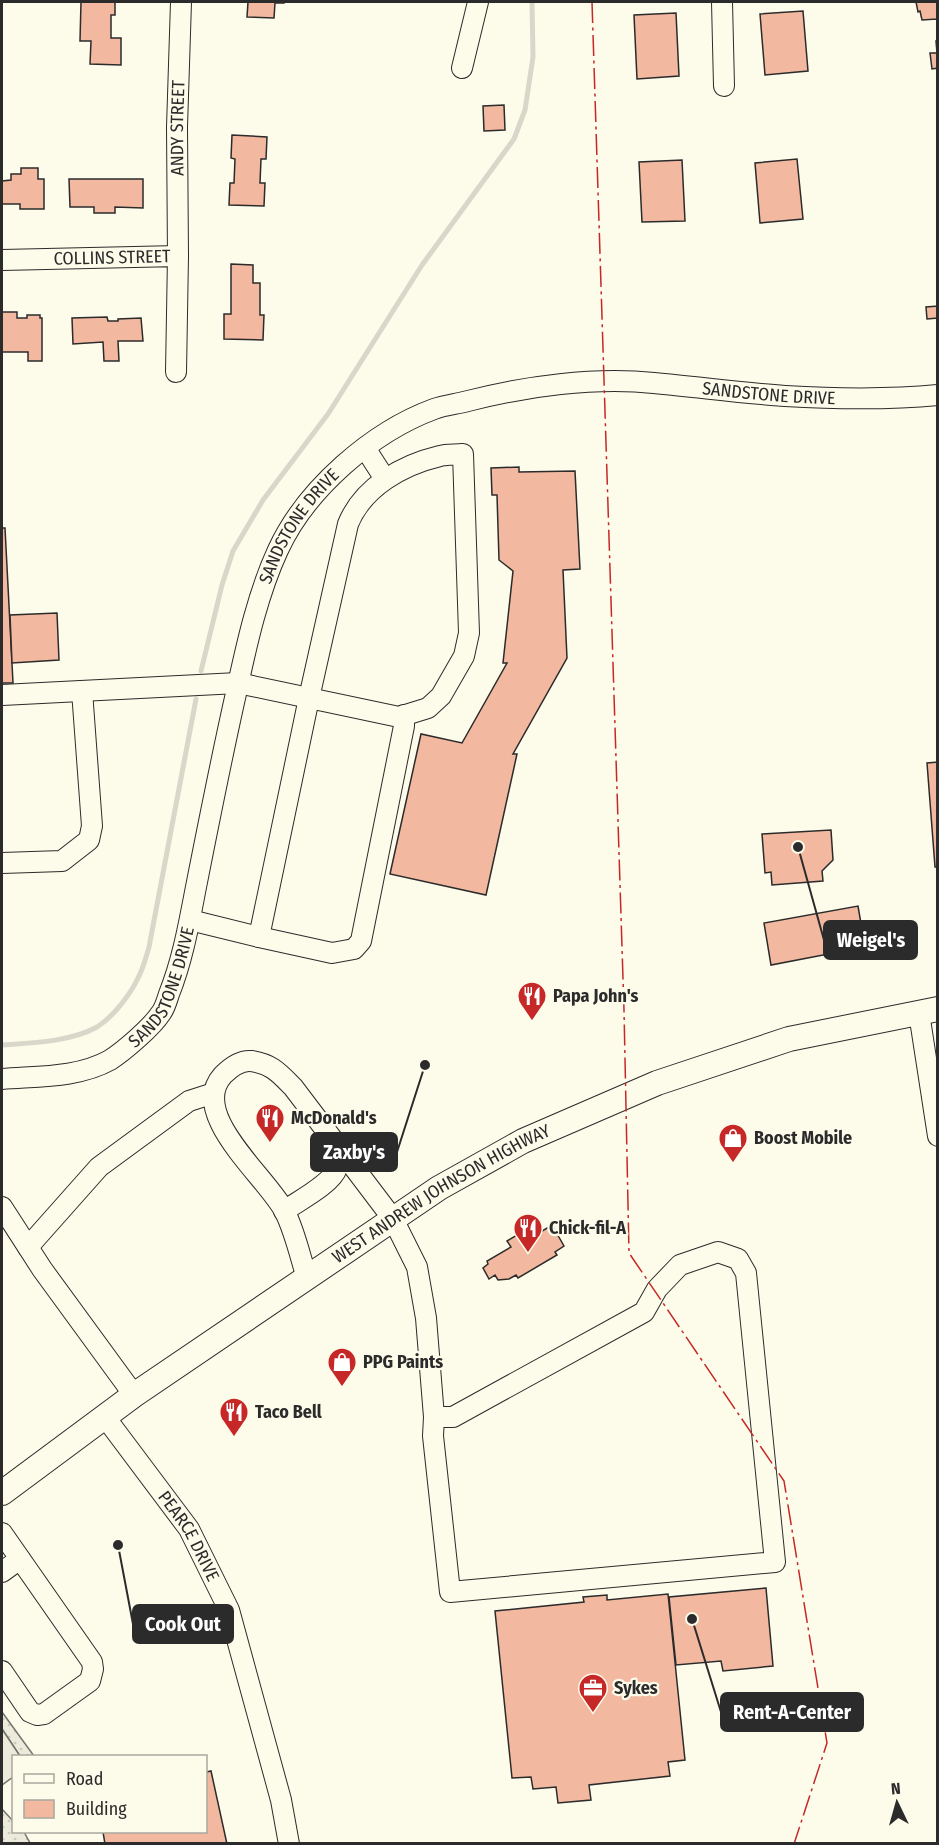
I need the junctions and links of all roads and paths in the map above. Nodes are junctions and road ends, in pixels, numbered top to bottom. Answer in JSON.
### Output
{"nodes":[{"id":1,"x":181,"y":2,"type":"edge"},
{"id":2,"x":477,"y":2,"type":"edge"},
{"id":3,"x":722,"y":2,"type":"edge"},
{"id":4,"x":462,"y":68,"type":"dead end"},
{"id":5,"x":724,"y":86,"type":"dead end"},
{"id":6,"x":178,"y":256,"type":"junction"},
{"id":7,"x":2,"y":260,"type":"edge"},
{"id":8,"x":176,"y":372,"type":"dead end"},
{"id":9,"x":938,"y":395,"type":"edge"},
{"id":10,"x":365,"y":448,"type":"junction"},
{"id":11,"x":385,"y":479,"type":"junction"},
{"id":12,"x":238,"y":683,"type":"junction"},
{"id":13,"x":82,"y":691,"type":"junction"},
{"id":14,"x":2,"y":695,"type":"edge"},
{"id":15,"x":309,"y":698,"type":"junction"},
{"id":16,"x":404,"y":715,"type":"junction"},
{"id":17,"x":2,"y":863,"type":"edge"},
{"id":18,"x":190,"y":920,"type":"junction"},
{"id":19,"x":259,"y":937,"type":"junction"},
{"id":20,"x":928,"y":1011,"type":"edge"},
{"id":21,"x":2,"y":1079,"type":"edge"},
{"id":22,"x":214,"y":1093,"type":"junction"},
{"id":23,"x":938,"y":1136,"type":"edge"},
{"id":24,"x":335,"y":1143,"type":"junction"},
{"id":25,"x":2,"y":1207,"type":"edge"},
{"id":26,"x":285,"y":1211,"type":"junction"},
{"id":27,"x":393,"y":1219,"type":"junction"},
{"id":28,"x":28,"y":1247,"type":"junction"},
{"id":29,"x":307,"y":1278,"type":"junction"},
{"id":30,"x":134,"y":1395,"type":"junction"},
{"id":31,"x":105,"y":1417,"type":"junction"},
{"id":32,"x":434,"y":1418,"type":"junction"},
{"id":33,"x":2,"y":1494,"type":"edge"},
{"id":34,"x":2,"y":1533,"type":"edge"},
{"id":35,"x":20,"y":1559,"type":"junction"},
{"id":36,"x":2,"y":1572,"type":"edge"},
{"id":37,"x":2,"y":1671,"type":"edge"},
{"id":38,"x":289,"y":1844,"type":"edge"}],
"edges":[{"from":1,"to":6,"type":"street","name":"ANDY STREET"},
{"from":2,"to":4,"type":"street"},
{"from":3,"to":5,"type":"street"},
{"from":6,"to":7,"type":"street","name":"COLLINS STREET"},
{"from":6,"to":8,"type":"street","name":"COLLINS STREET"},
{"from":9,"to":10,"type":"street","name":"SANDSTONE DRIVE"},
{"from":10,"to":11,"type":"street"},
{"from":10,"to":12,"type":"street","name":"SANDSTONE DRIVE"},
{"from":11,"to":15,"type":"street"},
{"from":11,"to":16,"type":"street"},
{"from":12,"to":13,"type":"street"},
{"from":12,"to":15,"type":"street"},
{"from":12,"to":18,"type":"street","name":"SANDSTONE DRIVE"},
{"from":13,"to":14,"type":"street"},
{"from":13,"to":17,"type":"street"},
{"from":15,"to":16,"type":"street"},
{"from":15,"to":19,"type":"street"},
{"from":16,"to":19,"type":"street"},
{"from":18,"to":19,"type":"street"},
{"from":18,"to":21,"type":"street","name":"SANDSTONE DRIVE"},
{"from":20,"to":23,"type":"street"},
{"from":20,"to":27,"type":"main road","name":"WEST ANDREW JOHNSON HIGHWAY"},
{"from":22,"to":24,"type":"street"},
{"from":22,"to":26,"type":"street"},
{"from":22,"to":28,"type":"street"},
{"from":24,"to":26,"type":"street"},
{"from":24,"to":27,"type":"street"},
{"from":25,"to":28,"type":"street"},
{"from":26,"to":29,"type":"street"},
{"from":27,"to":29,"type":"main road","name":"WEST ANDREW JOHNSON HIGHWAY"},
{"from":27,"to":32,"type":"street"},
{"from":28,"to":30,"type":"street"},
{"from":29,"to":30,"type":"main road","name":"WEST ANDREW JOHNSON HIGHWAY"},
{"from":30,"to":31,"type":"main road","name":"WEST ANDREW JOHNSON HIGHWAY"},
{"from":31,"to":33,"type":"main road","name":"WEST ANDREW JOHNSON HIGHWAY"},
{"from":31,"to":38,"type":"street","name":"PEARCE DRIVE"},
{"from":32,"to":32,"type":"street"},
{"from":34,"to":35,"type":"street"},
{"from":35,"to":36,"type":"street"},
{"from":35,"to":37,"type":"street"}]}
